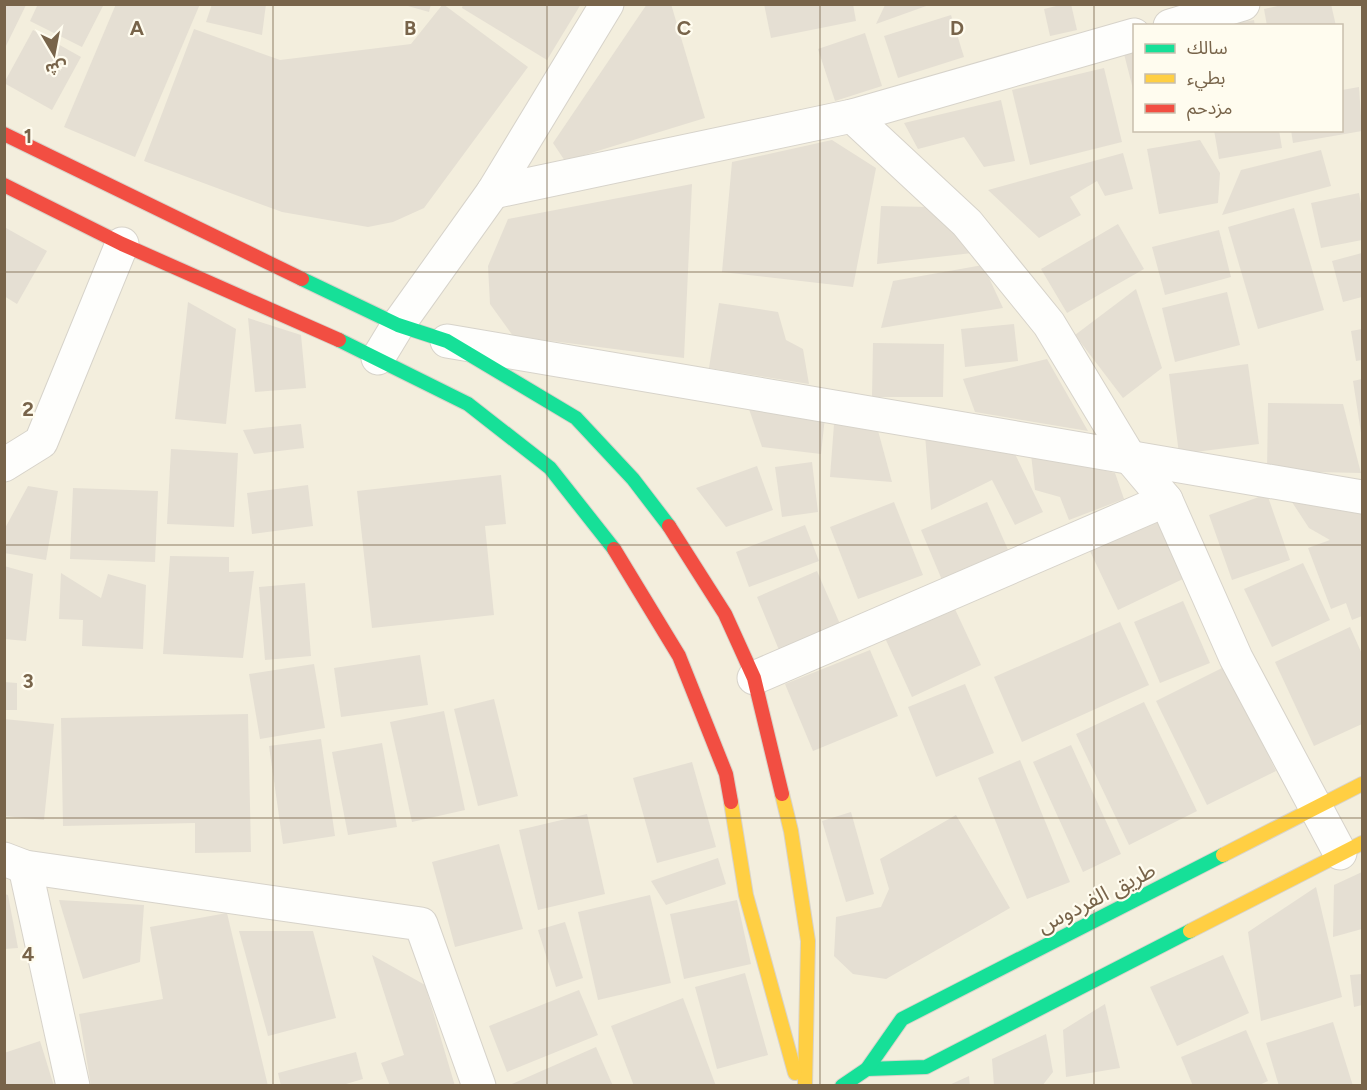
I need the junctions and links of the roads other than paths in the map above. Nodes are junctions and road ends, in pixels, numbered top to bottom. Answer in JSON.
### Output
{"nodes":[{"id":1,"x":607,"y":4,"type":"edge"},
{"id":2,"x":1244,"y":4,"type":"edge"},
{"id":3,"x":1177,"y":24,"type":"edge"},
{"id":4,"x":1133,"y":35,"type":"edge"},
{"id":5,"x":852,"y":116,"type":"junction"},
{"id":6,"x":4,"y":134,"type":"edge"},
{"id":7,"x":4,"y":185,"type":"edge"},
{"id":8,"x":493,"y":192,"type":"junction"},
{"id":9,"x":122,"y":244,"type":"junction"},
{"id":10,"x":398,"y":325,"type":"junction"},
{"id":11,"x":447,"y":341,"type":"junction"},
{"id":12,"x":378,"y":358,"type":"junction"},
{"id":13,"x":1128,"y":455,"type":"junction"},
{"id":14,"x":4,"y":465,"type":"edge"},
{"id":15,"x":1362,"y":497,"type":"edge"},
{"id":16,"x":1166,"y":500,"type":"junction"},
{"id":17,"x":754,"y":678,"type":"junction"},
{"id":18,"x":1362,"y":784,"type":"edge"},
{"id":19,"x":1317,"y":807,"type":"junction"},
{"id":20,"x":1351,"y":848,"type":"edge"},
{"id":21,"x":15,"y":863,"type":"edge"},
{"id":22,"x":867,"y":1069,"type":"junction"},
{"id":23,"x":73,"y":1086,"type":"edge"},
{"id":24,"x":479,"y":1086,"type":"edge"},
{"id":25,"x":798,"y":1086,"type":"edge"},
{"id":26,"x":805,"y":1086,"type":"edge"},
{"id":27,"x":842,"y":1086,"type":"edge"}],
"edges":[{"from":1,"to":8,"type":"street"},
{"from":2,"to":3,"type":"street"},
{"from":4,"to":5,"type":"street"},
{"from":5,"to":8,"type":"street"},
{"from":5,"to":13,"type":"street"},
{"from":6,"to":10,"type":"main road"},
{"from":7,"to":9,"type":"main road"},
{"from":8,"to":10,"type":"street"},
{"from":9,"to":12,"type":"main road"},
{"from":9,"to":14,"type":"street"},
{"from":10,"to":11,"type":"main road"},
{"from":10,"to":12,"type":"street"},
{"from":11,"to":13,"type":"street"},
{"from":11,"to":17,"type":"main road"},
{"from":12,"to":25,"type":"main road"},
{"from":13,"to":15,"type":"street"},
{"from":13,"to":16,"type":"street"},
{"from":16,"to":17,"type":"street"},
{"from":16,"to":19,"type":"street"},
{"from":17,"to":26,"type":"main road"},
{"from":18,"to":19,"type":"main road","name":"طريق الفردوس"},
{"from":19,"to":20,"type":"street"},
{"from":19,"to":22,"type":"main road","name":"طريق الفردوس"},
{"from":20,"to":22,"type":"main road"},
{"from":21,"to":23,"type":"street"},
{"from":21,"to":24,"type":"street"},
{"from":22,"to":27,"type":"main road","name":"طريق الفردوس"}]}
